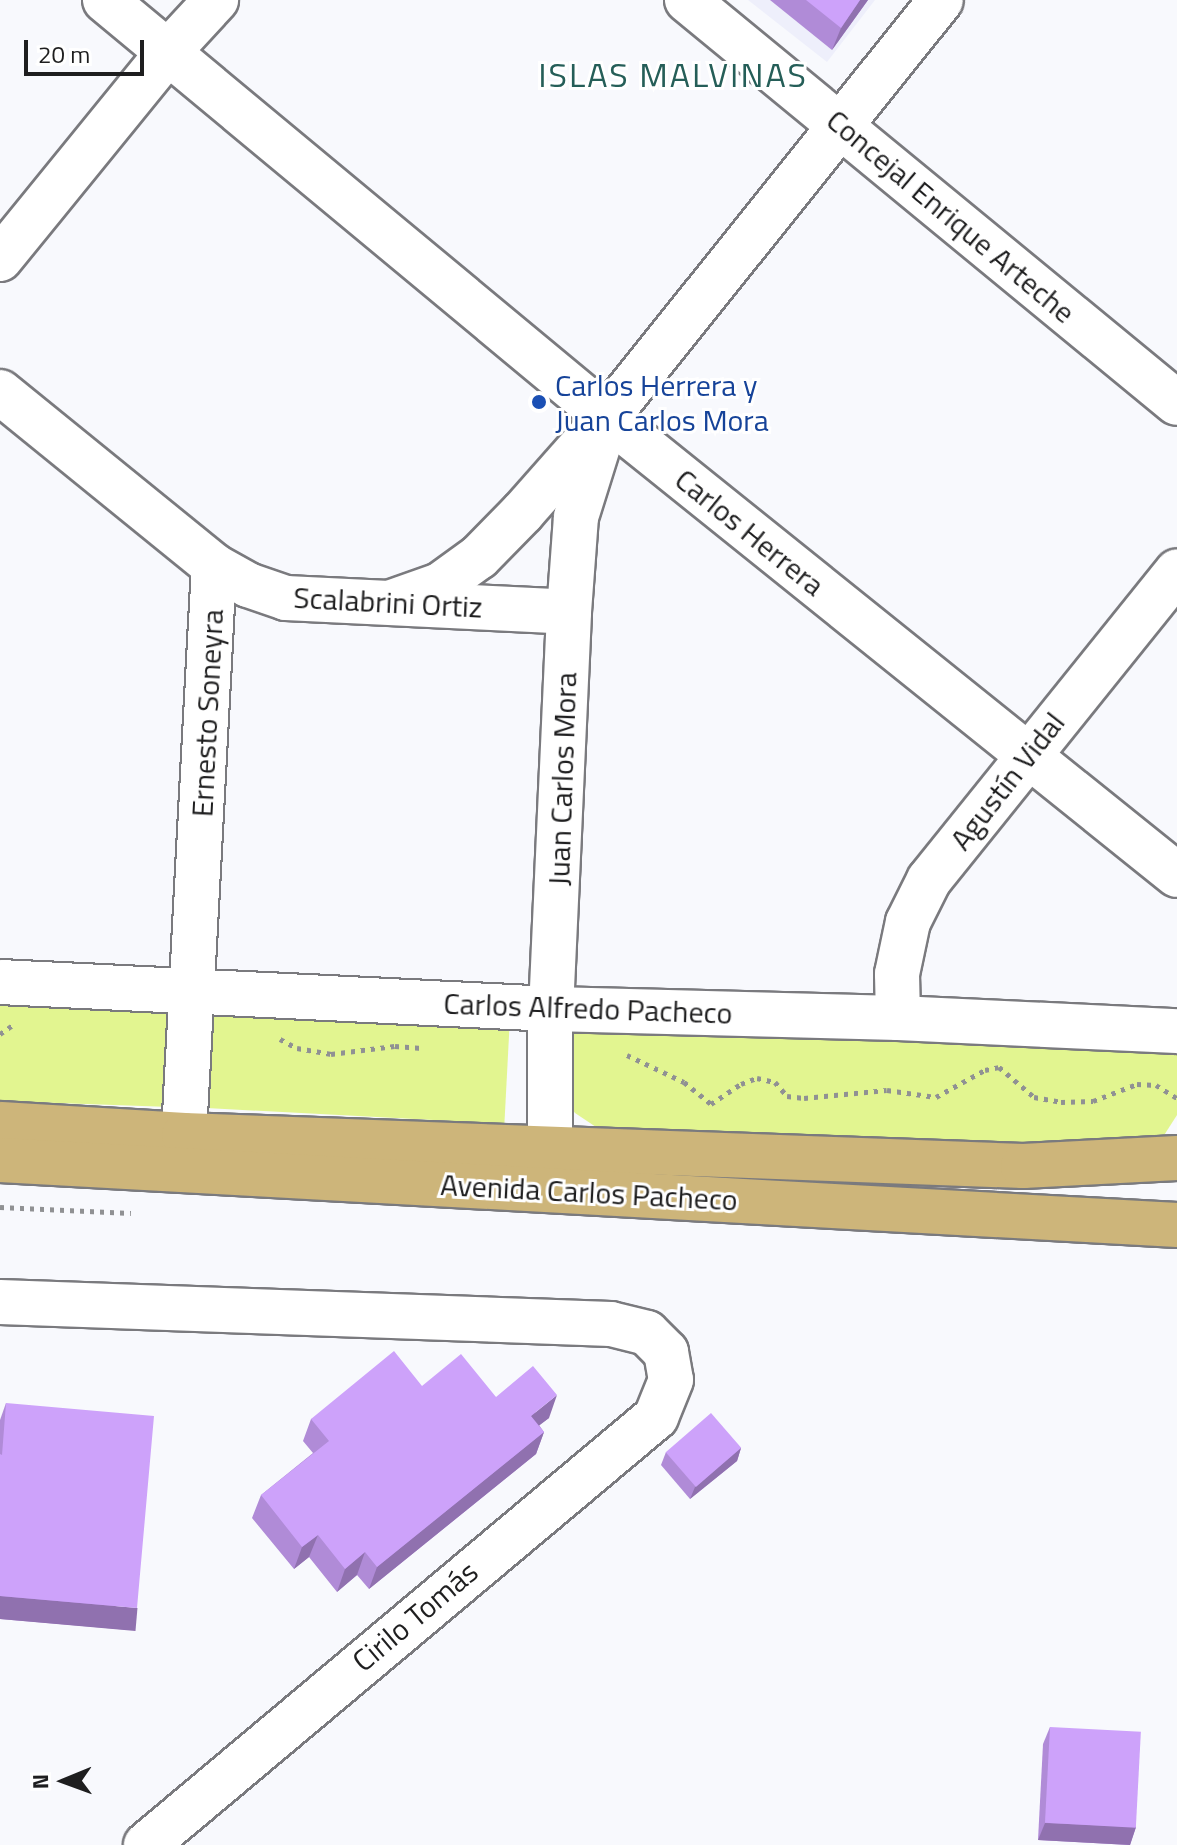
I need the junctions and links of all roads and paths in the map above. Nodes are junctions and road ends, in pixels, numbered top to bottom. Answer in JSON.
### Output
{"nodes":[{"id":1,"x":105,"y":0,"type":"edge"},
{"id":2,"x":216,"y":0,"type":"edge"},
{"id":3,"x":687,"y":0,"type":"edge"},
{"id":4,"x":941,"y":0,"type":"edge"},
{"id":5,"x":168,"y":52,"type":"junction"},
{"id":6,"x":840,"y":123,"type":"junction"},
{"id":7,"x":0,"y":259,"type":"edge"},
{"id":8,"x":0,"y":392,"type":"edge"},
{"id":9,"x":1177,"y":403,"type":"edge"},
{"id":10,"x":607,"y":417,"type":"junction"},
{"id":11,"x":214,"y":566,"type":"junction"},
{"id":12,"x":1177,"y":571,"type":"edge"},
{"id":13,"x":392,"y":602,"type":"junction"},
{"id":14,"x":569,"y":612,"type":"junction"},
{"id":15,"x":1026,"y":756,"type":"junction"},
{"id":16,"x":1177,"y":875,"type":"edge"},
{"id":17,"x":0,"y":982,"type":"edge"},
{"id":18,"x":192,"y":991,"type":"junction"},
{"id":19,"x":552,"y":1009,"type":"junction"},
{"id":20,"x":898,"y":1018,"type":"junction"},
{"id":21,"x":1177,"y":1031,"type":"edge"},
{"id":22,"x":0,"y":1124,"type":"edge"},
{"id":23,"x":184,"y":1135,"type":"junction"},
{"id":24,"x":550,"y":1147,"type":"junction"},
{"id":25,"x":1177,"y":1158,"type":"edge"},
{"id":26,"x":0,"y":1160,"type":"edge"},
{"id":27,"x":1177,"y":1225,"type":"edge"},
{"id":28,"x":0,"y":1302,"type":"edge"},
{"id":29,"x":146,"y":1845,"type":"edge"}],
"edges":[{"from":1,"to":5,"type":"street","name":"Carlos Herrera"},
{"from":2,"to":5,"type":"street"},
{"from":3,"to":6,"type":"street","name":"Concejal Enrique Arteche"},
{"from":4,"to":6,"type":"street","name":"Juan Carlos Mora"},
{"from":5,"to":7,"type":"street"},
{"from":5,"to":10,"type":"street","name":"Carlos Herrera"},
{"from":6,"to":9,"type":"street","name":"Concejal Enrique Arteche"},
{"from":6,"to":10,"type":"street","name":"Juan Carlos Mora"},
{"from":8,"to":11,"type":"street","name":"Ernesto Soneyra"},
{"from":10,"to":13,"type":"street","name":"Juan Carlos Mora"},
{"from":10,"to":14,"type":"street","name":"Juan Carlos Mora"},
{"from":10,"to":15,"type":"street","name":"Carlos Herrera"},
{"from":11,"to":13,"type":"street","name":"Scalabrini Ortiz"},
{"from":11,"to":18,"type":"street","name":"Ernesto Soneyra"},
{"from":12,"to":15,"type":"street","name":"Agustín Vidal"},
{"from":13,"to":14,"type":"street","name":"Scalabrini Ortiz"},
{"from":14,"to":19,"type":"street","name":"Juan Carlos Mora"},
{"from":15,"to":16,"type":"street","name":"Carlos Herrera"},
{"from":15,"to":20,"type":"street","name":"Agustín Vidal"},
{"from":17,"to":18,"type":"street","name":"Carlos Alfredo Pacheco"},
{"from":18,"to":19,"type":"street","name":"Carlos Alfredo Pacheco"},
{"from":18,"to":23,"type":"street","name":"Ernesto Soneyra"},
{"from":19,"to":20,"type":"street","name":"Carlos Alfredo Pacheco"},
{"from":19,"to":24,"type":"street","name":"Juan Carlos Mora"},
{"from":20,"to":21,"type":"street","name":"Carlos Alfredo Pacheco"},
{"from":22,"to":23,"type":"main road","name":"Avenida Carlos Pacheco"},
{"from":23,"to":24,"type":"main road","name":"Avenida Carlos Pacheco"},
{"from":24,"to":25,"type":"main road","name":"Avenida Carlos Pacheco"},
{"from":26,"to":27,"type":"main road","name":"Avenida Carlos Pacheco"},
{"from":28,"to":29,"type":"street","name":"Cirilo Tomás"}]}
